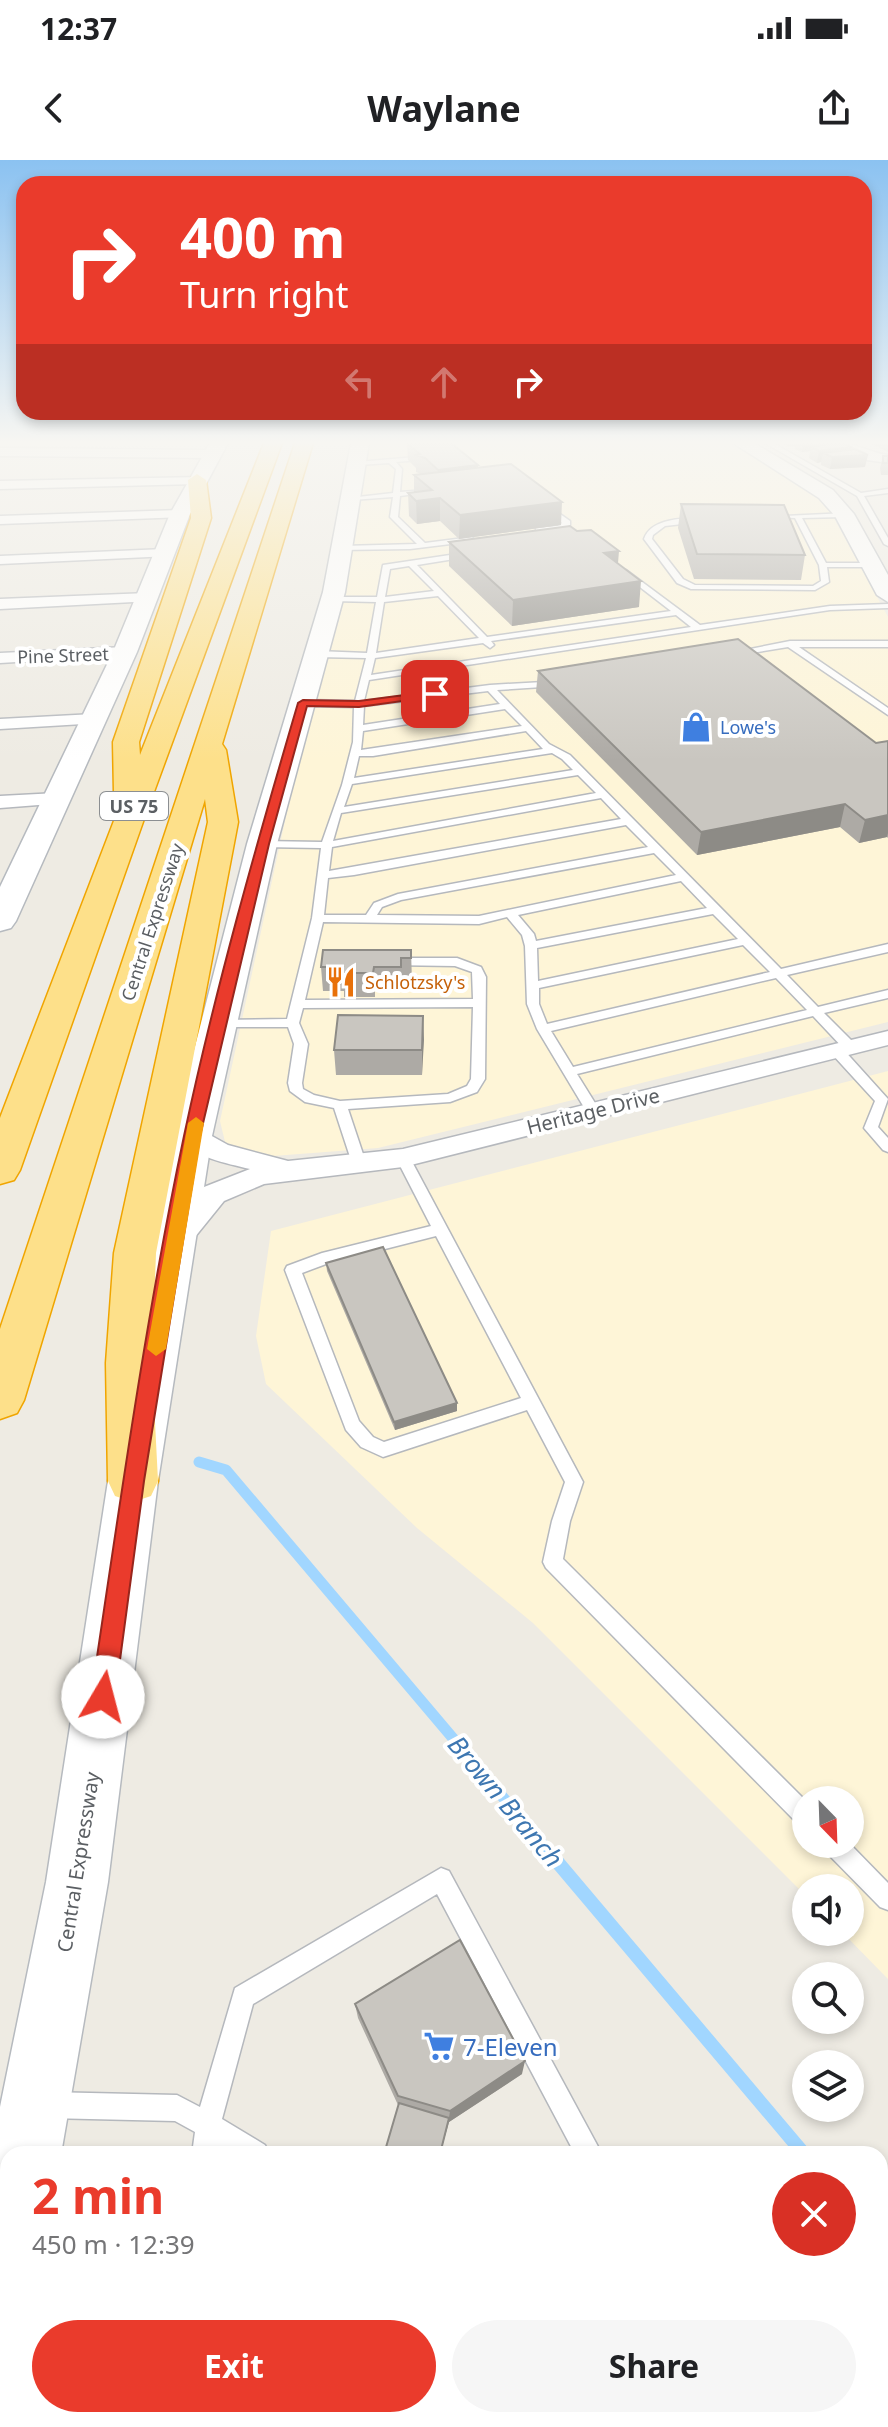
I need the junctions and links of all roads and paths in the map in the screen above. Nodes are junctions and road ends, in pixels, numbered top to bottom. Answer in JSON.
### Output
{"nodes":[{"id":1,"x":342,"y":548,"type":"edge"},
{"id":2,"x":167,"y":549,"type":"edge"},
{"id":3,"x":191,"y":549,"type":"edge"},
{"id":4,"x":232,"y":549,"type":"edge"},
{"id":5,"x":270,"y":549,"type":"edge"},
{"id":6,"x":656,"y":549,"type":"edge"},
{"id":7,"x":814,"y":549,"type":"edge"},
{"id":8,"x":863,"y":549,"type":"edge"},
{"id":9,"x":165,"y":553,"type":"junction"},
{"id":10,"x":473,"y":554,"type":"edge"},
{"id":11,"x":0,"y":560,"type":"edge"},
{"id":12,"x":411,"y":563,"type":"junction"},
{"id":13,"x":823,"y":565,"type":"junction"},
{"id":14,"x":872,"y":565,"type":"junction"},
{"id":15,"x":620,"y":567,"type":"edge"},
{"id":16,"x":440,"y":593,"type":"junction"},
{"id":17,"x":888,"y":595,"type":"edge"},
{"id":18,"x":148,"y":598,"type":"junction"},
{"id":19,"x":332,"y":599,"type":"junction"},
{"id":20,"x":380,"y":600,"type":"junction"},
{"id":21,"x":0,"y":604,"type":"edge"},
{"id":22,"x":888,"y":606,"type":"edge"},
{"id":23,"x":679,"y":612,"type":"junction"},
{"id":24,"x":698,"y":628,"type":"junction"},
{"id":25,"x":485,"y":640,"type":"junction"},
{"id":26,"x":790,"y":644,"type":"junction"},
{"id":27,"x":888,"y":644,"type":"edge"},
{"id":28,"x":125,"y":652,"type":"junction"},
{"id":29,"x":317,"y":654,"type":"junction"},
{"id":30,"x":727,"y":654,"type":"edge"},
{"id":31,"x":371,"y":656,"type":"junction"},
{"id":32,"x":0,"y":658,"type":"edge"},
{"id":33,"x":502,"y":658,"type":"junction"},
{"id":34,"x":368,"y":678,"type":"junction"},
{"id":35,"x":571,"y":681,"type":"edge"},
{"id":36,"x":490,"y":688,"type":"junction"},
{"id":37,"x":303,"y":703,"type":"junction"},
{"id":38,"x":359,"y":704,"type":"junction"},
{"id":39,"x":507,"y":706,"type":"junction"},
{"id":40,"x":888,"y":712,"type":"edge"},
{"id":41,"x":94,"y":719,"type":"junction"},
{"id":42,"x":0,"y":724,"type":"edge"},
{"id":43,"x":528,"y":728,"type":"junction"},
{"id":44,"x":358,"y":729,"type":"junction"},
{"id":45,"x":210,"y":738,"type":"junction"},
{"id":46,"x":553,"y":750,"type":"junction"},
{"id":47,"x":355,"y":753,"type":"junction"},
{"id":48,"x":580,"y":772,"type":"junction"},
{"id":49,"x":347,"y":782,"type":"junction"},
{"id":50,"x":603,"y":795,"type":"junction"},
{"id":51,"x":57,"y":799,"type":"junction"},
{"id":52,"x":0,"y":802,"type":"edge"},
{"id":53,"x":337,"y":811,"type":"junction"},
{"id":54,"x":129,"y":819,"type":"junction"},
{"id":55,"x":629,"y":821,"type":"junction"},
{"id":56,"x":262,"y":844,"type":"junction"},
{"id":57,"x":327,"y":845,"type":"junction"},
{"id":58,"x":656,"y":849,"type":"junction"},
{"id":59,"x":323,"y":875,"type":"junction"},
{"id":60,"x":684,"y":877,"type":"junction"},
{"id":61,"x":6,"y":896,"type":"edge"},
{"id":62,"x":716,"y":910,"type":"junction"},
{"id":63,"x":510,"y":913,"type":"junction"},
{"id":64,"x":318,"y":918,"type":"junction"},
{"id":65,"x":369,"y":919,"type":"junction"},
{"id":66,"x":0,"y":921,"type":"edge"},
{"id":67,"x":746,"y":941,"type":"junction"},
{"id":68,"x":531,"y":946,"type":"junction"},
{"id":69,"x":888,"y":948,"type":"edge"},
{"id":70,"x":307,"y":962,"type":"junction"},
{"id":71,"x":322,"y":962,"type":"edge"},
{"id":72,"x":382,"y":962,"type":"edge"},
{"id":73,"x":778,"y":974,"type":"junction"},
{"id":74,"x":532,"y":986,"type":"junction"},
{"id":75,"x":888,"y":994,"type":"edge"},
{"id":76,"x":480,"y":1003,"type":"junction"},
{"id":77,"x":298,"y":1004,"type":"junction"},
{"id":78,"x":815,"y":1012,"type":"junction"},
{"id":79,"x":293,"y":1023,"type":"junction"},
{"id":80,"x":219,"y":1024,"type":"junction"},
{"id":81,"x":543,"y":1029,"type":"junction"},
{"id":82,"x":888,"y":1038,"type":"edge"},
{"id":83,"x":844,"y":1049,"type":"junction"},
{"id":84,"x":570,"y":1072,"type":"junction"},
{"id":85,"x":885,"y":1099,"type":"edge"},
{"id":86,"x":340,"y":1105,"type":"junction"},
{"id":87,"x":593,"y":1111,"type":"junction"},
{"id":88,"x":192,"y":1136,"type":"junction"},
{"id":89,"x":888,"y":1147,"type":"edge"},
{"id":90,"x":403,"y":1158,"type":"junction"},
{"id":91,"x":359,"y":1163,"type":"junction"},
{"id":92,"x":296,"y":1169,"type":"junction"},
{"id":93,"x":0,"y":1170,"type":"edge"},
{"id":94,"x":441,"y":1229,"type":"junction"},
{"id":95,"x":175,"y":1241,"type":"junction"},
{"id":96,"x":0,"y":1400,"type":"edge"},
{"id":97,"x":532,"y":1401,"type":"junction"},
{"id":98,"x":133,"y":1481,"type":"junction"},
{"id":99,"x":792,"y":1802,"type":"edge"},
{"id":100,"x":848,"y":1858,"type":"edge"},
{"id":101,"x":888,"y":1899,"type":"edge"},
{"id":102,"x":208,"y":2125,"type":"junction"},
{"id":103,"x":30,"y":2130,"type":"edge"},
{"id":104,"x":206,"y":2146,"type":"edge"},
{"id":105,"x":243,"y":2146,"type":"edge"},
{"id":106,"x":585,"y":2146,"type":"edge"}],
"edges":[{"from":1,"to":19,"type":"main road","name":"Central Expressway"},
{"from":2,"to":9,"type":"main road"},
{"from":3,"to":54,"type":"highway"},
{"from":4,"to":54,"type":"highway","number":"US 75"},
{"from":5,"to":45,"type":"highway","name":"Central Expressway","number":"US 75"},
{"from":6,"to":13,"type":"lane"},
{"from":7,"to":13,"type":"lane"},
{"from":8,"to":14,"type":"main road"},
{"from":9,"to":11,"type":"street"},
{"from":9,"to":18,"type":"main road"},
{"from":10,"to":12,"type":"lane"},
{"from":12,"to":16,"type":"lane"},
{"from":12,"to":20,"type":"lane"},
{"from":13,"to":14,"type":"lane"},
{"from":14,"to":17,"type":"main road"},
{"from":15,"to":23,"type":"lane"},
{"from":16,"to":20,"type":"lane"},
{"from":16,"to":25,"type":"lane"},
{"from":18,"to":21,"type":"street"},
{"from":18,"to":28,"type":"main road"},
{"from":19,"to":20,"type":"lane"},
{"from":19,"to":29,"type":"main road","name":"Central Expressway"},
{"from":20,"to":31,"type":"lane"},
{"from":22,"to":24,"type":"lane"},
{"from":23,"to":24,"type":"lane"},
{"from":23,"to":25,"type":"lane"},
{"from":24,"to":33,"type":"lane"},
{"from":25,"to":31,"type":"lane"},
{"from":25,"to":33,"type":"lane"},
{"from":26,"to":27,"type":"lane"},
{"from":26,"to":30,"type":"lane"},
{"from":26,"to":40,"type":"lane"},
{"from":28,"to":32,"type":"street","name":"Pine Street"},
{"from":28,"to":41,"type":"main road"},
{"from":29,"to":31,"type":"lane"},
{"from":29,"to":37,"type":"main road","name":"Central Expressway"},
{"from":31,"to":34,"type":"lane"},
{"from":33,"to":34,"type":"lane"},
{"from":34,"to":38,"type":"lane"},
{"from":35,"to":36,"type":"lane"},
{"from":36,"to":38,"type":"lane"},
{"from":36,"to":39,"type":"lane"},
{"from":37,"to":38,"type":"lane"},
{"from":37,"to":56,"type":"main road","name":"Central Expressway"},
{"from":38,"to":44,"type":"lane"},
{"from":39,"to":43,"type":"lane"},
{"from":39,"to":44,"type":"lane"},
{"from":41,"to":42,"type":"street"},
{"from":41,"to":51,"type":"main road"},
{"from":43,"to":46,"type":"lane"},
{"from":43,"to":47,"type":"lane"},
{"from":44,"to":47,"type":"lane"},
{"from":45,"to":96,"type":"highway","name":"Central Expressway","number":"US 75"},
{"from":45,"to":98,"type":"highway"},
{"from":46,"to":48,"type":"lane"},
{"from":46,"to":49,"type":"lane"},
{"from":47,"to":49,"type":"lane"},
{"from":48,"to":50,"type":"lane"},
{"from":48,"to":53,"type":"lane"},
{"from":49,"to":53,"type":"lane"},
{"from":50,"to":55,"type":"lane"},
{"from":50,"to":57,"type":"lane"},
{"from":51,"to":52,"type":"street"},
{"from":51,"to":61,"type":"main road"},
{"from":53,"to":57,"type":"lane"},
{"from":54,"to":93,"type":"highway","number":"US 75"},
{"from":55,"to":58,"type":"lane"},
{"from":55,"to":59,"type":"lane"},
{"from":56,"to":57,"type":"lane"},
{"from":56,"to":80,"type":"main road","name":"Central Expressway"},
{"from":57,"to":59,"type":"lane"},
{"from":58,"to":60,"type":"lane"},
{"from":58,"to":65,"type":"lane"},
{"from":59,"to":64,"type":"lane"},
{"from":60,"to":62,"type":"lane"},
{"from":60,"to":63,"type":"lane"},
{"from":61,"to":66,"type":"main road"},
{"from":62,"to":67,"type":"lane"},
{"from":62,"to":68,"type":"lane"},
{"from":63,"to":65,"type":"lane"},
{"from":63,"to":68,"type":"lane"},
{"from":64,"to":65,"type":"lane"},
{"from":64,"to":70,"type":"lane"},
{"from":67,"to":73,"type":"lane"},
{"from":67,"to":74,"type":"lane"},
{"from":68,"to":74,"type":"lane"},
{"from":69,"to":73,"type":"lane"},
{"from":70,"to":71,"type":"lane"},
{"from":70,"to":77,"type":"lane"},
{"from":72,"to":76,"type":"lane"},
{"from":73,"to":78,"type":"lane"},
{"from":73,"to":81,"type":"lane"},
{"from":74,"to":81,"type":"lane"},
{"from":75,"to":78,"type":"lane"},
{"from":76,"to":77,"type":"lane"},
{"from":76,"to":86,"type":"lane"},
{"from":77,"to":79,"type":"lane"},
{"from":78,"to":83,"type":"lane"},
{"from":78,"to":84,"type":"lane"},
{"from":79,"to":80,"type":"lane"},
{"from":79,"to":86,"type":"lane"},
{"from":80,"to":88,"type":"main road","name":"Central Expressway"},
{"from":81,"to":84,"type":"lane"},
{"from":82,"to":83,"type":"street","name":"Heritage Drive"},
{"from":83,"to":85,"type":"lane"},
{"from":83,"to":87,"type":"street","name":"Heritage Drive"},
{"from":84,"to":87,"type":"lane"},
{"from":85,"to":89,"type":"lane"},
{"from":86,"to":91,"type":"lane"},
{"from":87,"to":90,"type":"street","name":"Heritage Drive"},
{"from":88,"to":92,"type":"street","name":"Heritage Drive"},
{"from":88,"to":95,"type":"main road","name":"Central Expressway"},
{"from":90,"to":91,"type":"street","name":"Heritage Drive"},
{"from":90,"to":94,"type":"lane"},
{"from":91,"to":92,"type":"street","name":"Heritage Drive"},
{"from":92,"to":95,"type":"street","name":"Heritage Drive"},
{"from":94,"to":97,"type":"lane"},
{"from":94,"to":97,"type":"lane"},
{"from":95,"to":98,"type":"main road","name":"Central Expressway"},
{"from":97,"to":99,"type":"lane"},
{"from":98,"to":103,"type":"main road","name":"Central Expressway"},
{"from":100,"to":101,"type":"lane"},
{"from":102,"to":103,"type":"lane"},
{"from":102,"to":104,"type":"lane"},
{"from":102,"to":105,"type":"lane"},
{"from":102,"to":106,"type":"lane"}]}
